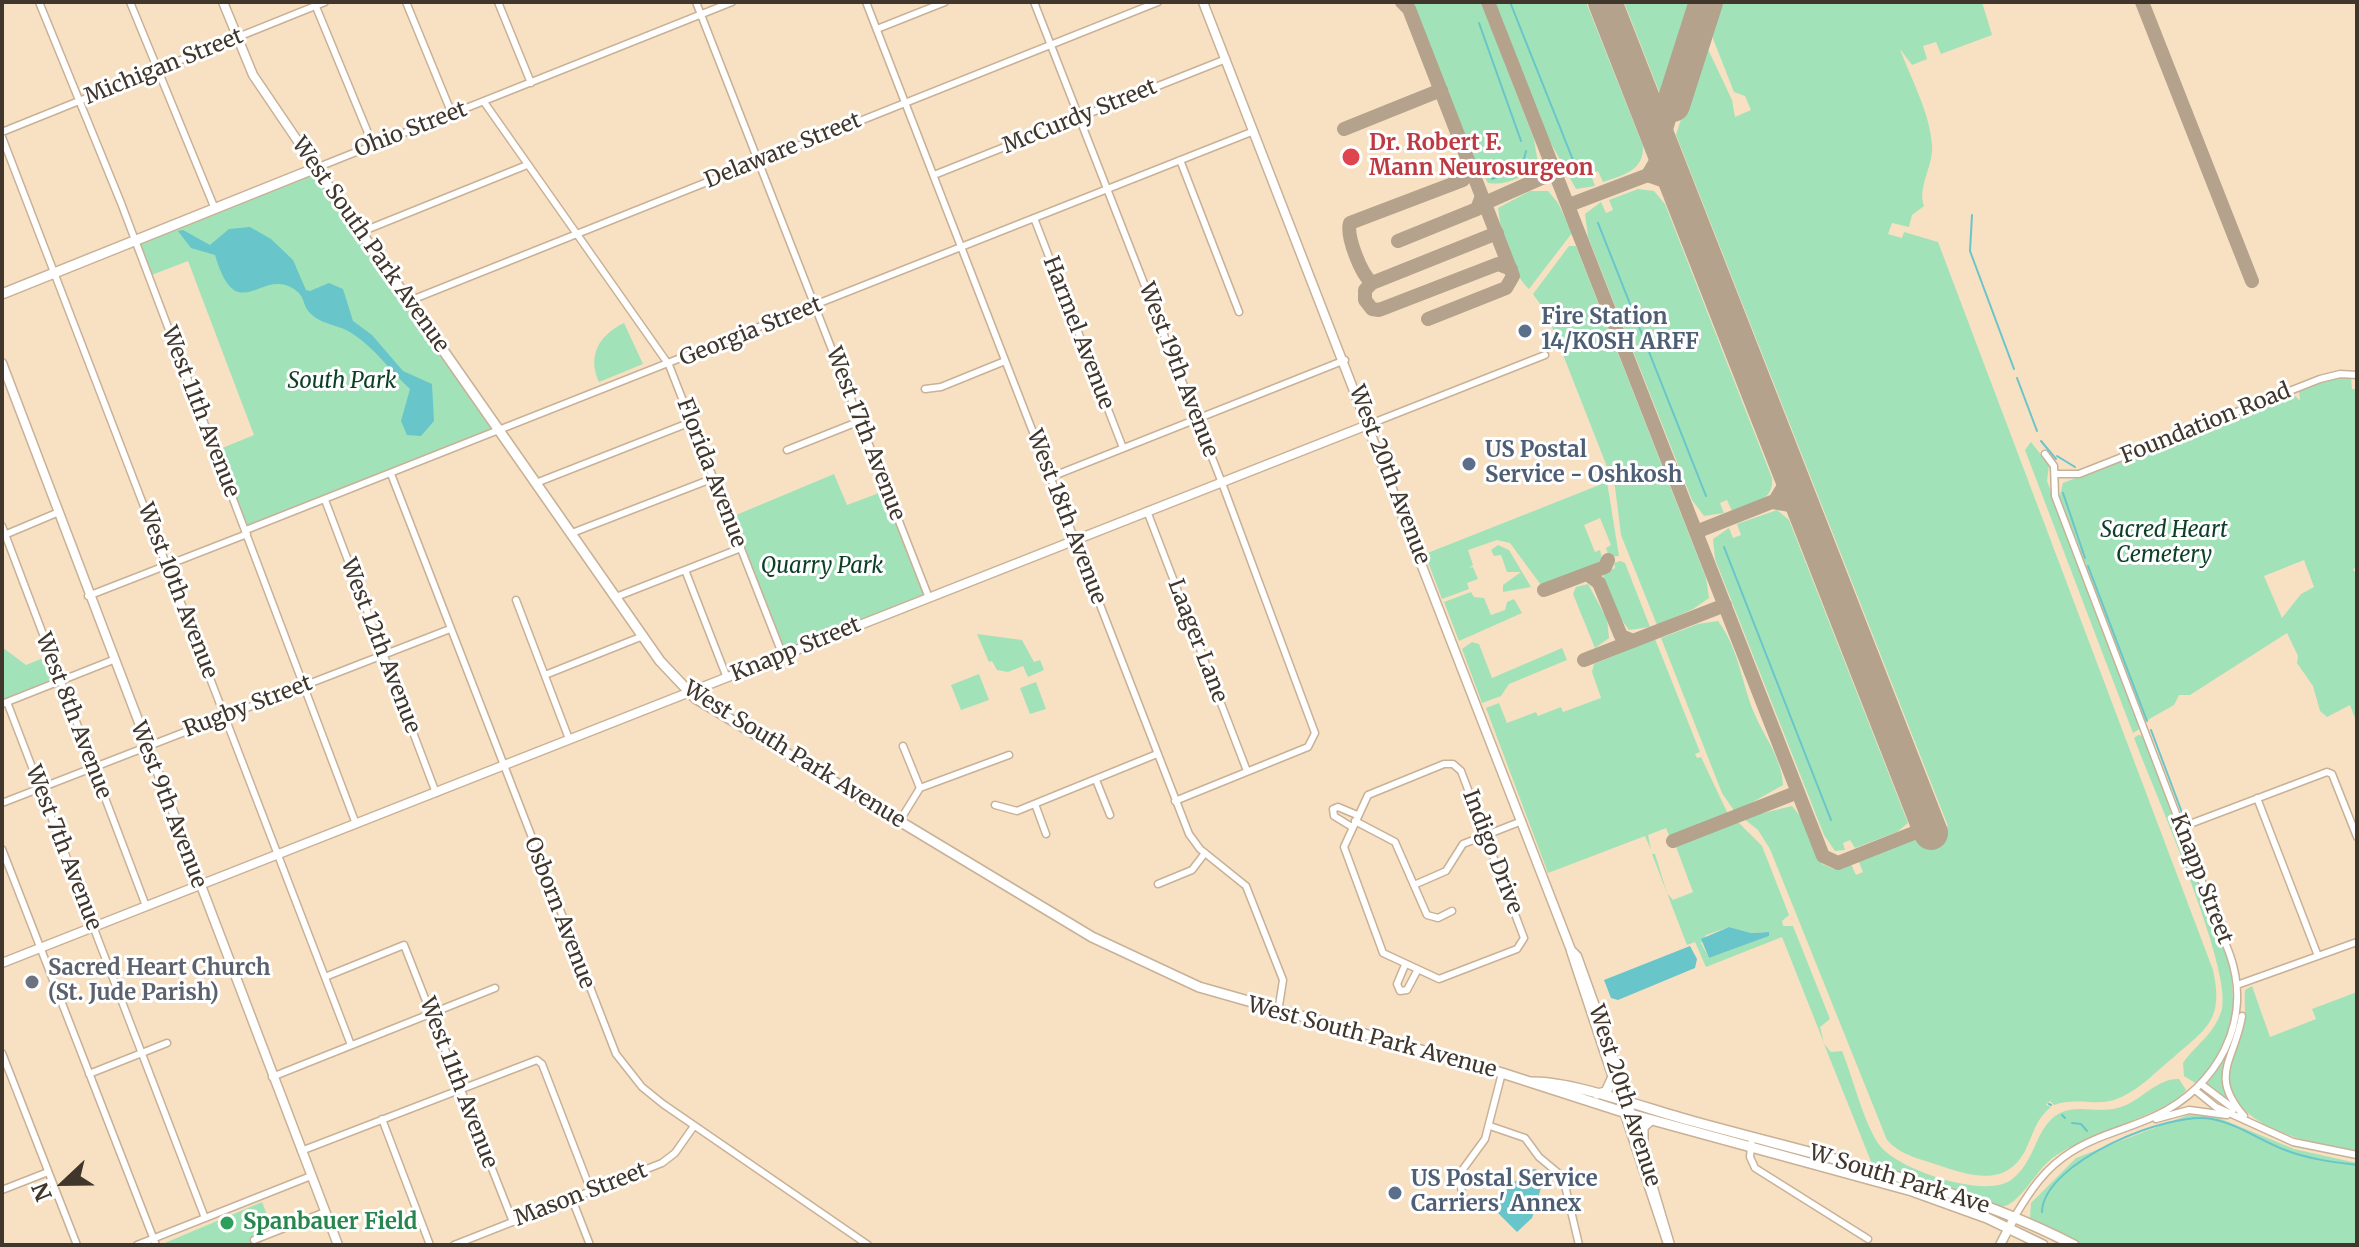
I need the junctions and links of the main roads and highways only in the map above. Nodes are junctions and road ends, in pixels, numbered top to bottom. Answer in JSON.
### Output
{"nodes":[{"id":1,"x":223,"y":2,"type":"edge"},
{"id":2,"x":1203,"y":2,"type":"edge"},
{"id":3,"x":316,"y":168,"type":"junction"},
{"id":4,"x":2,"y":294,"type":"edge"},
{"id":5,"x":2,"y":363,"type":"edge"},
{"id":6,"x":1370,"y":424,"type":"junction"},
{"id":7,"x":688,"y":693,"type":"junction"},
{"id":8,"x":198,"y":885,"type":"junction"},
{"id":9,"x":1571,"y":950,"type":"junction"},
{"id":10,"x":2,"y":963,"type":"edge"},
{"id":11,"x":1612,"y":1079,"type":"junction"},
{"id":12,"x":1532,"y":1082,"type":"junction"},
{"id":13,"x":1594,"y":1095,"type":"junction"},
{"id":14,"x":1625,"y":1108,"type":"junction"},
{"id":15,"x":1651,"y":1120,"type":"junction"},
{"id":16,"x":1718,"y":1133,"type":"junction"},
{"id":17,"x":1751,"y":1147,"type":"junction"},
{"id":18,"x":1643,"y":1155,"type":"junction"},
{"id":19,"x":2015,"y":1216,"type":"junction"},
{"id":20,"x":2009,"y":1227,"type":"junction"},
{"id":21,"x":338,"y":1245,"type":"edge"},
{"id":22,"x":1669,"y":1245,"type":"edge"},
{"id":23,"x":2000,"y":1245,"type":"edge"},
{"id":24,"x":2043,"y":1245,"type":"edge"},
{"id":25,"x":2074,"y":1245,"type":"edge"}],
"edges":[{"from":1,"to":3,"type":"main road","name":"West South Park Avenue"},
{"from":2,"to":6,"type":"main road","name":"West 20th Avenue"},
{"from":3,"to":4,"type":"main road","name":"Ohio Street"},
{"from":3,"to":7,"type":"main road","name":"West South Park Avenue"},
{"from":5,"to":8,"type":"main road","name":"West 9th Avenue"},
{"from":6,"to":7,"type":"main road","name":"Knapp Street"},
{"from":6,"to":9,"type":"main road","name":"West 20th Avenue"},
{"from":7,"to":8,"type":"main road","name":"Knapp Street"},
{"from":7,"to":12,"type":"main road","name":"West South Park Avenue"},
{"from":8,"to":10,"type":"main road","name":"Knapp Street"},
{"from":8,"to":21,"type":"main road","name":"West 9th Avenue"},
{"from":9,"to":11,"type":"main road","name":"West 20th Avenue"},
{"from":9,"to":14,"type":"main road","name":"West 20th Avenue"},
{"from":11,"to":13,"type":"main road"},
{"from":11,"to":14,"type":"main road","name":"West 20th Avenue"},
{"from":12,"to":13,"type":"main road","name":"West South Park Avenue"},
{"from":12,"to":14,"type":"main road","name":"West South Park Avenue"},
{"from":13,"to":14,"type":"main road","name":"West South Park Avenue"},
{"from":14,"to":15,"type":"main road","name":"West South Park Avenue"},
{"from":14,"to":16,"type":"main road","name":"West South Park Avenue"},
{"from":14,"to":18,"type":"main road","name":"West 20th Avenue"},
{"from":14,"to":22,"type":"main road","name":"West 20th Avenue"},
{"from":15,"to":16,"type":"main road","name":"West South Park Avenue"},
{"from":15,"to":18,"type":"main road"},
{"from":16,"to":17,"type":"main road","name":"W South Park Ave"},
{"from":17,"to":19,"type":"main road","name":"W South Park Ave"},
{"from":17,"to":20,"type":"main road","name":"W South Park Ave"},
{"from":18,"to":22,"type":"main road","name":"West 20th Avenue"},
{"from":19,"to":20,"type":"main road"},
{"from":19,"to":25,"type":"main road","name":"W South Park Ave"},
{"from":20,"to":23,"type":"main road"},
{"from":20,"to":24,"type":"main road","name":"W South Park Ave"}]}
